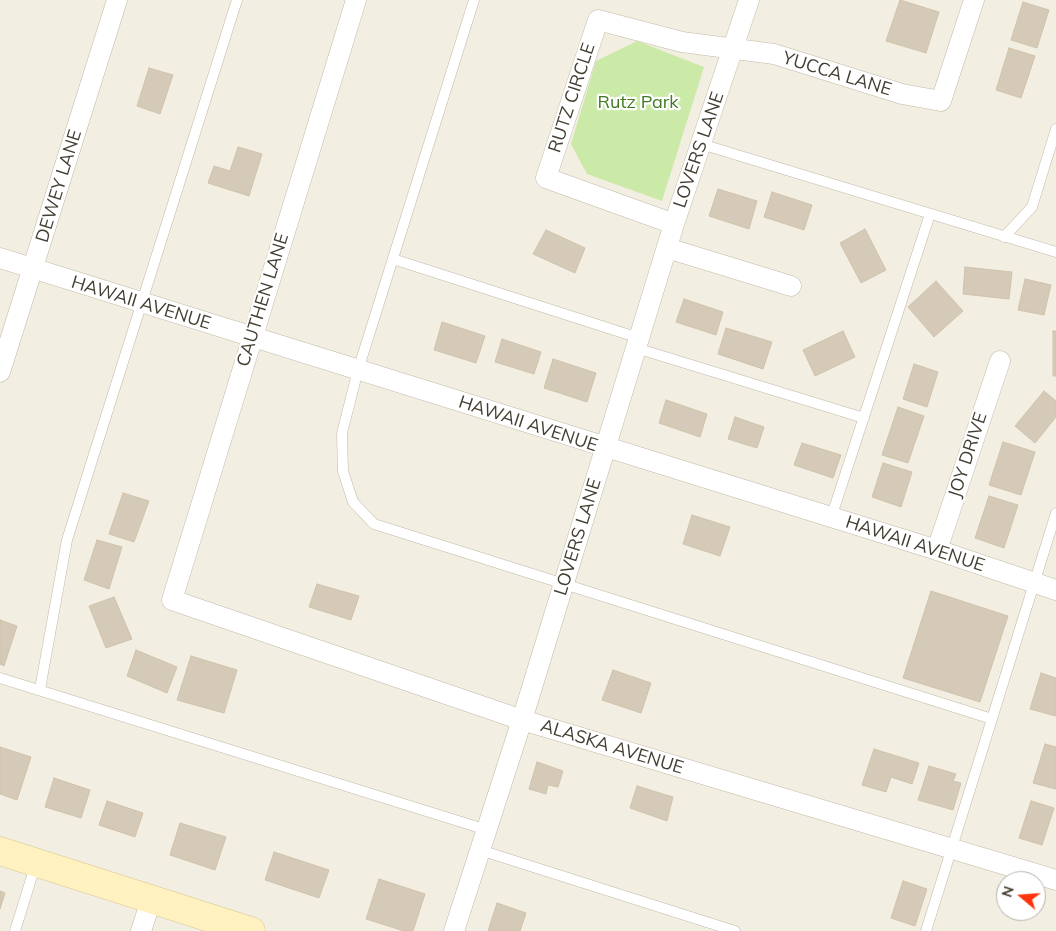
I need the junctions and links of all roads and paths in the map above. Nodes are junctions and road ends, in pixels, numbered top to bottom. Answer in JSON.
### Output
{"nodes":[{"id":1,"x":117,"y":0,"type":"edge"},
{"id":2,"x":238,"y":0,"type":"edge"},
{"id":3,"x":356,"y":0,"type":"edge"},
{"id":4,"x":474,"y":0,"type":"edge"},
{"id":5,"x":748,"y":0,"type":"edge"},
{"id":6,"x":974,"y":0,"type":"edge"},
{"id":7,"x":733,"y":48,"type":"junction"},
{"id":8,"x":1056,"y":129,"type":"edge"},
{"id":9,"x":701,"y":144,"type":"junction"},
{"id":10,"x":930,"y":214,"type":"junction"},
{"id":11,"x":674,"y":224,"type":"junction"},
{"id":12,"x":1004,"y":237,"type":"junction"},
{"id":13,"x":667,"y":248,"type":"junction"},
{"id":14,"x":1056,"y":252,"type":"edge"},
{"id":15,"x":0,"y":258,"type":"edge"},
{"id":16,"x":393,"y":259,"type":"junction"},
{"id":17,"x":33,"y":270,"type":"junction"},
{"id":18,"x":791,"y":286,"type":"dead end"},
{"id":19,"x":143,"y":304,"type":"junction"},
{"id":20,"x":251,"y":336,"type":"junction"},
{"id":21,"x":638,"y":343,"type":"junction"},
{"id":22,"x":1000,"y":361,"type":"dead end"},
{"id":23,"x":358,"y":370,"type":"junction"},
{"id":24,"x":0,"y":372,"type":"edge"},
{"id":25,"x":864,"y":418,"type":"junction"},
{"id":26,"x":606,"y":448,"type":"junction"},
{"id":27,"x":1056,"y":513,"type":"edge"},
{"id":28,"x":831,"y":518,"type":"junction"},
{"id":29,"x":937,"y":550,"type":"junction"},
{"id":30,"x":1034,"y":582,"type":"junction"},
{"id":31,"x":563,"y":586,"type":"junction"},
{"id":32,"x":1056,"y":590,"type":"edge"},
{"id":33,"x":172,"y":600,"type":"joint"},
{"id":34,"x":0,"y":678,"type":"edge"},
{"id":35,"x":40,"y":688,"type":"junction"},
{"id":36,"x":992,"y":719,"type":"junction"},
{"id":37,"x":522,"y":720,"type":"junction"},
{"id":38,"x":487,"y":830,"type":"junction"},
{"id":39,"x":951,"y":848,"type":"junction"},
{"id":40,"x":480,"y":850,"type":"junction"},
{"id":41,"x":0,"y":851,"type":"edge"},
{"id":42,"x":36,"y":863,"type":"junction"},
{"id":43,"x":1056,"y":880,"type":"edge"},
{"id":44,"x":151,"y":900,"type":"junction"},
{"id":45,"x":15,"y":931,"type":"edge"},
{"id":46,"x":141,"y":931,"type":"edge"},
{"id":47,"x":251,"y":931,"type":"edge"},
{"id":48,"x":454,"y":931,"type":"edge"},
{"id":49,"x":735,"y":931,"type":"edge"},
{"id":50,"x":926,"y":931,"type":"edge"}],
"edges":[{"from":1,"to":17,"type":"street","name":"DEWEY LANE"},
{"from":2,"to":19,"type":"lane"},
{"from":3,"to":20,"type":"street","name":"CAUTHEN LANE"},
{"from":4,"to":16,"type":"lane"},
{"from":5,"to":7,"type":"street","name":"LOVERS LANE"},
{"from":6,"to":7,"type":"street","name":"YUCCA LANE"},
{"from":7,"to":9,"type":"street","name":"LOVERS LANE"},
{"from":7,"to":11,"type":"street","name":"RUTZ CIRCLE"},
{"from":8,"to":12,"type":"lane"},
{"from":9,"to":10,"type":"lane"},
{"from":9,"to":11,"type":"street","name":"LOVERS LANE"},
{"from":10,"to":12,"type":"lane"},
{"from":10,"to":25,"type":"lane"},
{"from":11,"to":13,"type":"street","name":"LOVERS LANE"},
{"from":12,"to":14,"type":"lane"},
{"from":13,"to":18,"type":"street"},
{"from":13,"to":21,"type":"street","name":"LOVERS LANE"},
{"from":15,"to":17,"type":"street","name":"HAWAII AVENUE"},
{"from":16,"to":21,"type":"lane"},
{"from":16,"to":23,"type":"lane"},
{"from":17,"to":19,"type":"street","name":"HAWAII AVENUE"},
{"from":17,"to":24,"type":"street","name":"DEWEY LANE"},
{"from":19,"to":20,"type":"street","name":"HAWAII AVENUE"},
{"from":19,"to":35,"type":"lane"},
{"from":20,"to":23,"type":"street","name":"HAWAII AVENUE"},
{"from":20,"to":33,"type":"street","name":"CAUTHEN LANE"},
{"from":21,"to":25,"type":"lane"},
{"from":21,"to":26,"type":"street","name":"LOVERS LANE"},
{"from":22,"to":29,"type":"street","name":"JOY DRIVE"},
{"from":23,"to":26,"type":"street","name":"HAWAII AVENUE"},
{"from":23,"to":31,"type":"lane"},
{"from":25,"to":28,"type":"lane"},
{"from":26,"to":28,"type":"street","name":"HAWAII AVENUE"},
{"from":26,"to":31,"type":"street","name":"LOVERS LANE"},
{"from":27,"to":30,"type":"lane"},
{"from":28,"to":29,"type":"street","name":"HAWAII AVENUE"},
{"from":29,"to":30,"type":"street","name":"HAWAII AVENUE"},
{"from":30,"to":32,"type":"street","name":"HAWAII AVENUE"},
{"from":30,"to":36,"type":"lane"},
{"from":31,"to":36,"type":"lane"},
{"from":31,"to":37,"type":"street","name":"LOVERS LANE"},
{"from":33,"to":37,"type":"street","name":"ALASKA AVENUE"},
{"from":34,"to":35,"type":"lane"},
{"from":35,"to":38,"type":"lane"},
{"from":36,"to":39,"type":"lane"},
{"from":37,"to":38,"type":"street","name":"LOVERS LANE"},
{"from":37,"to":39,"type":"street","name":"ALASKA AVENUE"},
{"from":38,"to":40,"type":"street","name":"LOVERS LANE"},
{"from":39,"to":43,"type":"street","name":"ALASKA AVENUE"},
{"from":39,"to":50,"type":"lane"},
{"from":40,"to":48,"type":"street","name":"LOVERS LANE"},
{"from":40,"to":49,"type":"lane"},
{"from":41,"to":42,"type":"main road"},
{"from":42,"to":44,"type":"main road"},
{"from":42,"to":45,"type":"lane"},
{"from":44,"to":46,"type":"street"},
{"from":44,"to":47,"type":"main road"}]}
